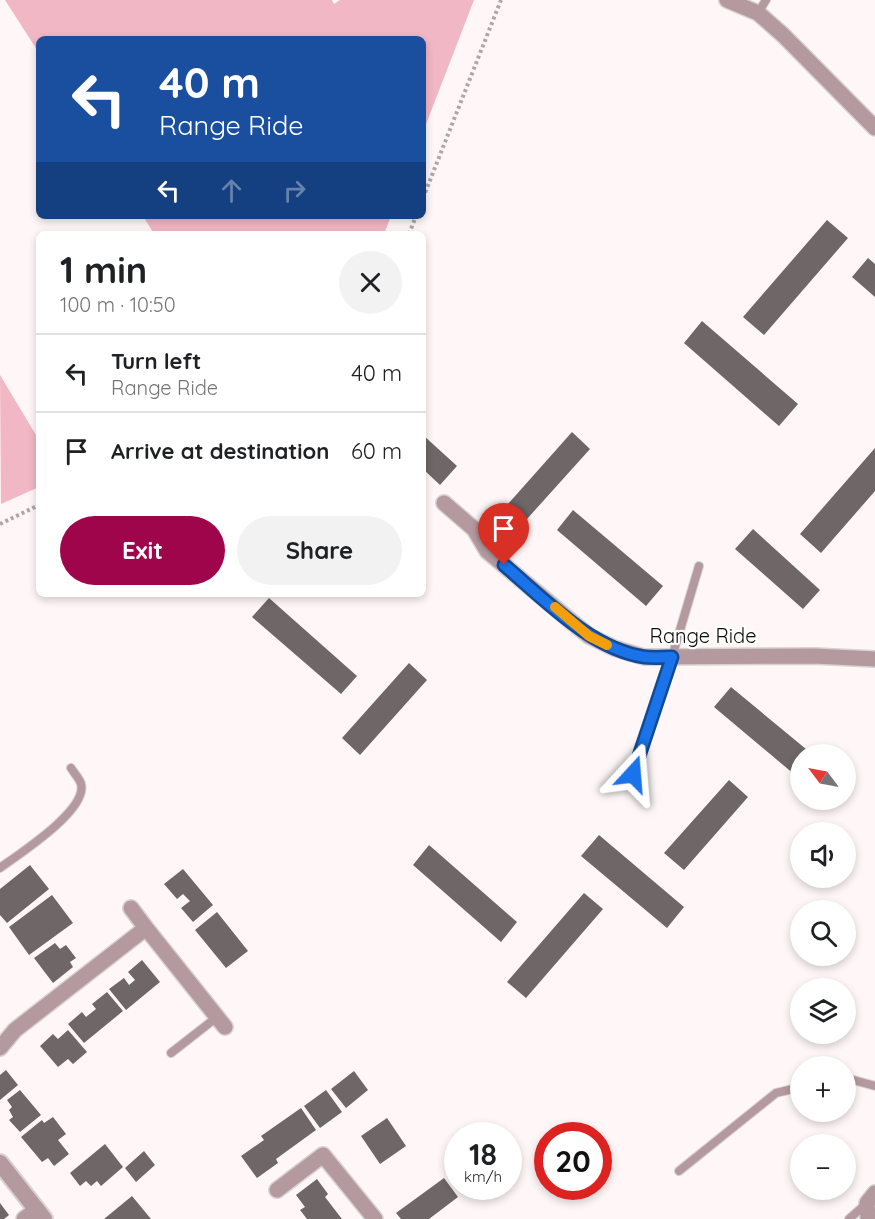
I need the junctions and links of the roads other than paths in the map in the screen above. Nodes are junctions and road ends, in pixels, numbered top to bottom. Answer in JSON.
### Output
{"nodes":[{"id":1,"x":727,"y":0,"type":"edge"},
{"id":2,"x":762,"y":6,"type":"edge"},
{"id":3,"x":875,"y":128,"type":"edge"},
{"id":4,"x":444,"y":503,"type":"dead end"},
{"id":5,"x":699,"y":566,"type":"dead end"},
{"id":6,"x":672,"y":657,"type":"junction"},
{"id":7,"x":875,"y":658,"type":"edge"},
{"id":8,"x":71,"y":768,"type":"dead end"},
{"id":9,"x":633,"y":774,"type":"dead end"},
{"id":10,"x":0,"y":868,"type":"edge"},
{"id":11,"x":131,"y":908,"type":"dead end"},
{"id":12,"x":147,"y":928,"type":"junction"},
{"id":13,"x":221,"y":1022,"type":"joint"},
{"id":14,"x":0,"y":1048,"type":"edge"},
{"id":15,"x":171,"y":1053,"type":"dead end"},
{"id":16,"x":856,"y":1080,"type":"edge"},
{"id":17,"x":875,"y":1086,"type":"edge"},
{"id":18,"x":790,"y":1090,"type":"edge"},
{"id":19,"x":0,"y":1163,"type":"edge"},
{"id":20,"x":679,"y":1171,"type":"dead end"},
{"id":21,"x":277,"y":1190,"type":"dead end"},
{"id":22,"x":871,"y":1198,"type":"edge"},
{"id":23,"x":35,"y":1216,"type":"edge"},
{"id":24,"x":375,"y":1219,"type":"edge"},
{"id":25,"x":849,"y":1219,"type":"edge"},
{"id":26,"x":868,"y":1219,"type":"edge"}],
"edges":[{"from":1,"to":2,"type":"street"},
{"from":2,"to":3,"type":"street"},
{"from":4,"to":6,"type":"street","name":"Range Ride"},
{"from":5,"to":6,"type":"lane"},
{"from":6,"to":7,"type":"street","name":"Range Ride"},
{"from":6,"to":9,"type":"lane"},
{"from":8,"to":10,"type":"lane"},
{"from":11,"to":12,"type":"street"},
{"from":12,"to":13,"type":"street"},
{"from":12,"to":14,"type":"street"},
{"from":13,"to":15,"type":"lane"},
{"from":16,"to":17,"type":"lane"},
{"from":18,"to":20,"type":"lane"},
{"from":19,"to":23,"type":"street"},
{"from":21,"to":24,"type":"street"},
{"from":22,"to":25,"type":"lane"},
{"from":22,"to":26,"type":"street"}]}
